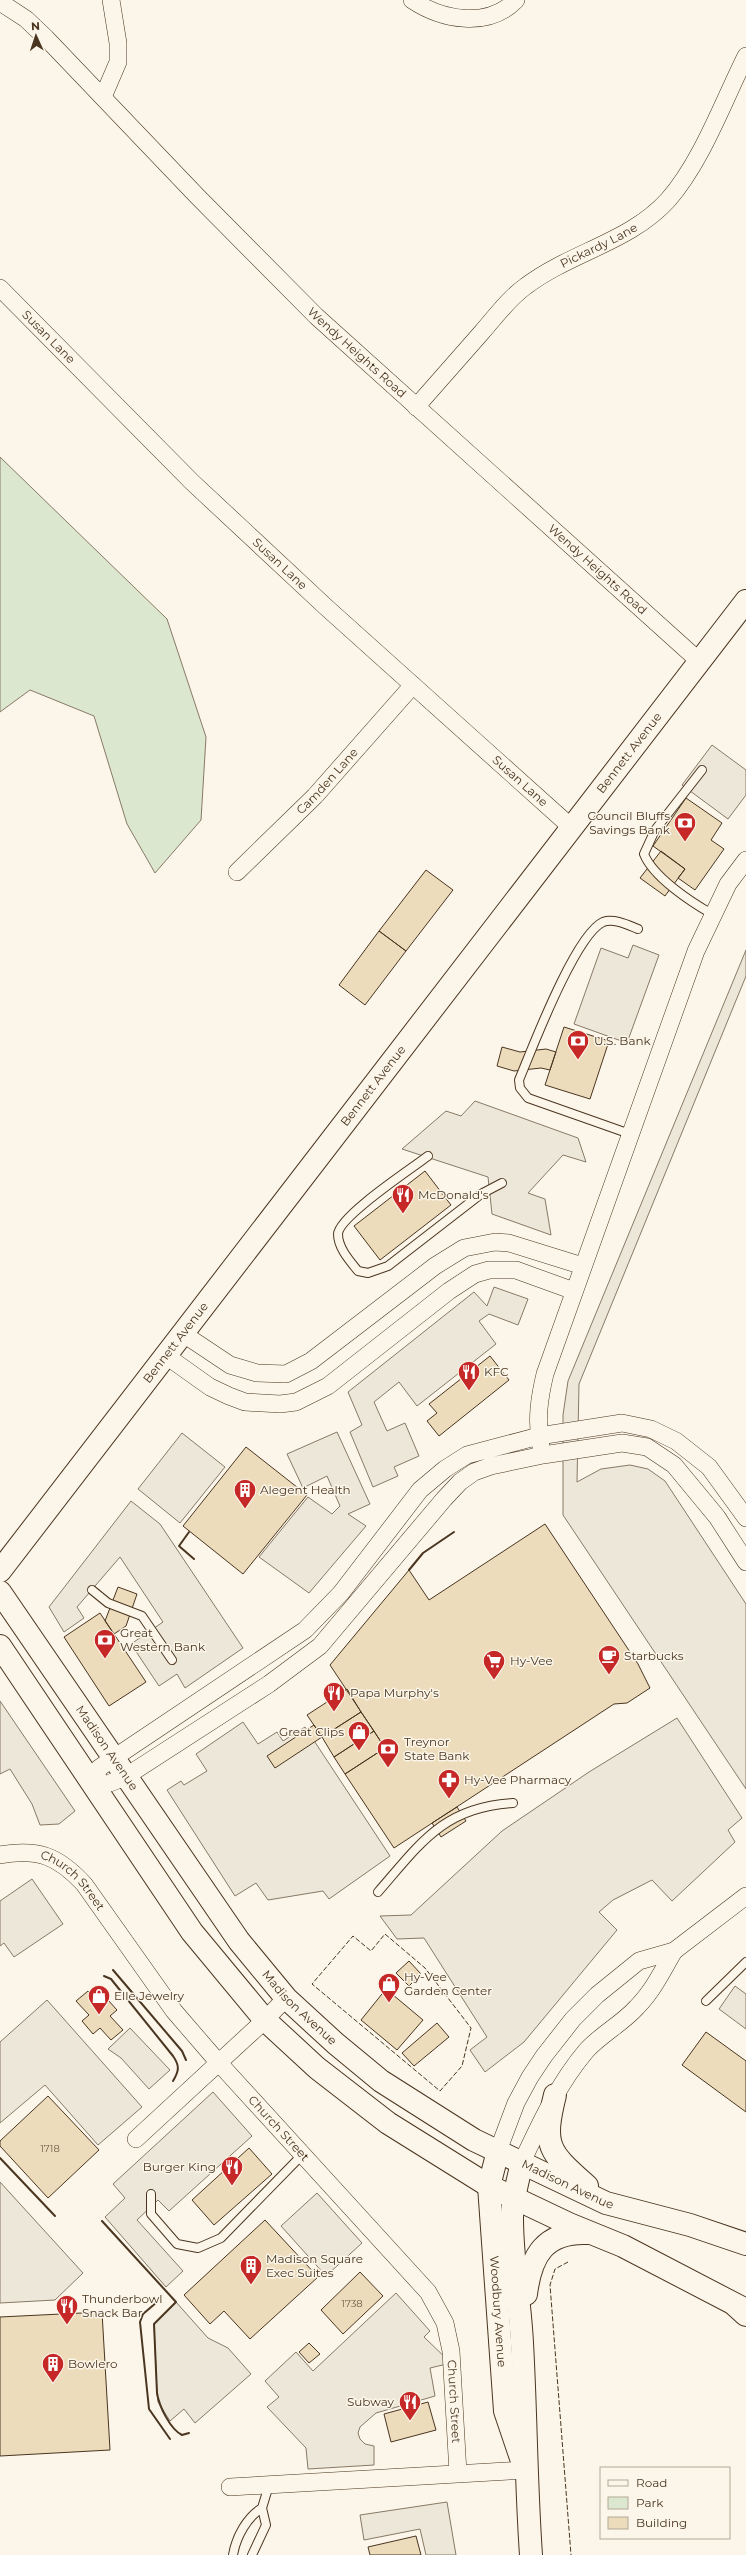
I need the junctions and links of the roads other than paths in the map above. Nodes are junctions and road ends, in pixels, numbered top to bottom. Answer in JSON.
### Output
{"nodes":[{"id":1,"x":111,"y":0,"type":"edge"},
{"id":2,"x":412,"y":0,"type":"edge"},
{"id":3,"x":516,"y":0,"type":"edge"},
{"id":4,"x":0,"y":2,"type":"edge"},
{"id":5,"x":746,"y":56,"type":"edge"},
{"id":6,"x":103,"y":98,"type":"junction"},
{"id":7,"x":0,"y":288,"type":"edge"},
{"id":8,"x":416,"y":407,"type":"junction"},
{"id":9,"x":746,"y":601,"type":"edge"},
{"id":10,"x":700,"y":661,"type":"junction"},
{"id":11,"x":413,"y":685,"type":"junction"},
{"id":12,"x":702,"y":770,"type":"dead end"},
{"id":13,"x":571,"y":827,"type":"junction"},
{"id":14,"x":746,"y":860,"type":"edge"},
{"id":15,"x":237,"y":872,"type":"dead end"},
{"id":16,"x":712,"y":914,"type":"junction"},
{"id":17,"x":638,"y":929,"type":"dead end"},
{"id":18,"x":630,"y":1134,"type":"junction"},
{"id":19,"x":428,"y":1156,"type":"dead end"},
{"id":20,"x":502,"y":1184,"type":"dead end"},
{"id":21,"x":583,"y":1266,"type":"junction"},
{"id":22,"x":574,"y":1291,"type":"junction"},
{"id":23,"x":182,"y":1333,"type":"junction"},
{"id":24,"x":165,"y":1355,"type":"junction"},
{"id":25,"x":539,"y":1436,"type":"junction"},
{"id":26,"x":543,"y":1455,"type":"junction"},
{"id":27,"x":746,"y":1518,"type":"edge"},
{"id":28,"x":746,"y":1562,"type":"edge"},
{"id":29,"x":0,"y":1571,"type":"edge"},
{"id":30,"x":92,"y":1590,"type":"dead end"},
{"id":31,"x":0,"y":1592,"type":"edge"},
{"id":32,"x":0,"y":1646,"type":"edge"},
{"id":33,"x":172,"y":1660,"type":"dead end"},
{"id":34,"x":120,"y":1768,"type":"junction"},
{"id":35,"x":93,"y":1786,"type":"junction"},
{"id":36,"x":513,"y":1803,"type":"dead end"},
{"id":37,"x":0,"y":1855,"type":"edge"},
{"id":38,"x":378,"y":1892,"type":"dead end"},
{"id":39,"x":746,"y":1896,"type":"edge"},
{"id":40,"x":674,"y":1951,"type":"junction"},
{"id":41,"x":746,"y":1962,"type":"edge"},
{"id":42,"x":286,"y":1998,"type":"junction"},
{"id":43,"x":706,"y":2001,"type":"dead end"},
{"id":44,"x":265,"y":2020,"type":"junction"},
{"id":45,"x":218,"y":2062,"type":"junction"},
{"id":46,"x":555,"y":2095,"type":"junction"},
{"id":47,"x":136,"y":2139,"type":"dead end"},
{"id":48,"x":498,"y":2151,"type":"junction"},
{"id":49,"x":303,"y":2154,"type":"junction"},
{"id":50,"x":522,"y":2162,"type":"junction"},
{"id":51,"x":489,"y":2186,"type":"junction"},
{"id":52,"x":151,"y":2194,"type":"dead end"},
{"id":53,"x":514,"y":2198,"type":"junction"},
{"id":54,"x":606,"y":2203,"type":"junction"},
{"id":55,"x":594,"y":2234,"type":"junction"},
{"id":56,"x":746,"y":2244,"type":"edge"},
{"id":57,"x":742,"y":2310,"type":"edge"},
{"id":58,"x":522,"y":2331,"type":"junction"},
{"id":59,"x":525,"y":2470,"type":"junction"},
{"id":60,"x":458,"y":2473,"type":"junction"},
{"id":61,"x":269,"y":2485,"type":"junction"},
{"id":62,"x":230,"y":2487,"type":"dead end"},
{"id":63,"x":262,"y":2508,"type":"junction"},
{"id":64,"x":233,"y":2555,"type":"edge"},
{"id":65,"x":252,"y":2555,"type":"edge"},
{"id":66,"x":531,"y":2555,"type":"edge"}],
"edges":[{"from":1,"to":6,"type":"street"},
{"from":2,"to":3,"type":"street"},
{"from":4,"to":6,"type":"street"},
{"from":5,"to":8,"type":"street","name":"Pickardy Lane"},
{"from":6,"to":8,"type":"street","name":"Wendy Heights Road"},
{"from":7,"to":11,"type":"street","name":"Susan Lane"},
{"from":8,"to":10,"type":"street","name":"Wendy Heights Road"},
{"from":9,"to":10,"type":"main road","name":"Bennett Avenue"},
{"from":10,"to":13,"type":"main road","name":"Bennett Avenue"},
{"from":11,"to":13,"type":"street","name":"Susan Lane"},
{"from":11,"to":15,"type":"street","name":"Camden Lane"},
{"from":12,"to":16,"type":"lane"},
{"from":13,"to":23,"type":"main road","name":"Bennett Avenue"},
{"from":14,"to":16,"type":"street"},
{"from":16,"to":18,"type":"street"},
{"from":17,"to":18,"type":"lane"},
{"from":18,"to":21,"type":"street"},
{"from":19,"to":20,"type":"lane"},
{"from":21,"to":22,"type":"street"},
{"from":21,"to":23,"type":"street"},
{"from":22,"to":24,"type":"street"},
{"from":22,"to":25,"type":"street"},
{"from":23,"to":24,"type":"main road","name":"Bennett Avenue"},
{"from":24,"to":29,"type":"main road","name":"Bennett Avenue"},
{"from":25,"to":26,"type":"street"},
{"from":25,"to":27,"type":"street"},
{"from":25,"to":34,"type":"street"},
{"from":26,"to":28,"type":"street"},
{"from":26,"to":34,"type":"street"},
{"from":30,"to":33,"type":"lane"},
{"from":31,"to":34,"type":"main road","name":"Madison Avenue"},
{"from":32,"to":35,"type":"main road"},
{"from":34,"to":35,"type":"street"},
{"from":34,"to":42,"type":"main road","name":"Madison Avenue"},
{"from":35,"to":44,"type":"main road"},
{"from":36,"to":38,"type":"lane"},
{"from":37,"to":45,"type":"street","name":"Church Street"},
{"from":39,"to":40,"type":"street"},
{"from":40,"to":46,"type":"street"},
{"from":40,"to":48,"type":"street"},
{"from":41,"to":43,"type":"lane"},
{"from":42,"to":44,"type":"street"},
{"from":42,"to":48,"type":"main road","name":"Madison Avenue"},
{"from":44,"to":45,"type":"street"},
{"from":44,"to":51,"type":"main road"},
{"from":45,"to":47,"type":"street"},
{"from":45,"to":49,"type":"street","name":"Church Street"},
{"from":46,"to":50,"type":"street"},
{"from":46,"to":54,"type":"main road"},
{"from":48,"to":50,"type":"main road","name":"Madison Avenue"},
{"from":48,"to":51,"type":"main road","name":"Woodbury Avenue"},
{"from":49,"to":52,"type":"lane"},
{"from":49,"to":60,"type":"street","name":"Church Street"},
{"from":50,"to":53,"type":"main road","name":"Woodbury Avenue"},
{"from":50,"to":54,"type":"main road","name":"Madison Avenue"},
{"from":51,"to":53,"type":"main road"},
{"from":51,"to":59,"type":"main road","name":"Woodbury Avenue"},
{"from":53,"to":55,"type":"main road"},
{"from":53,"to":58,"type":"main road","name":"Woodbury Avenue"},
{"from":54,"to":56,"type":"main road","name":"Madison Avenue"},
{"from":55,"to":57,"type":"main road"},
{"from":55,"to":58,"type":"main road"},
{"from":58,"to":59,"type":"main road","name":"Woodbury Avenue"},
{"from":59,"to":60,"type":"street"},
{"from":59,"to":66,"type":"main road","name":"Woodbury Avenue"},
{"from":60,"to":61,"type":"street"},
{"from":61,"to":62,"type":"street"},
{"from":61,"to":63,"type":"lane"},
{"from":63,"to":64,"type":"lane"},
{"from":63,"to":65,"type":"lane"}]}
